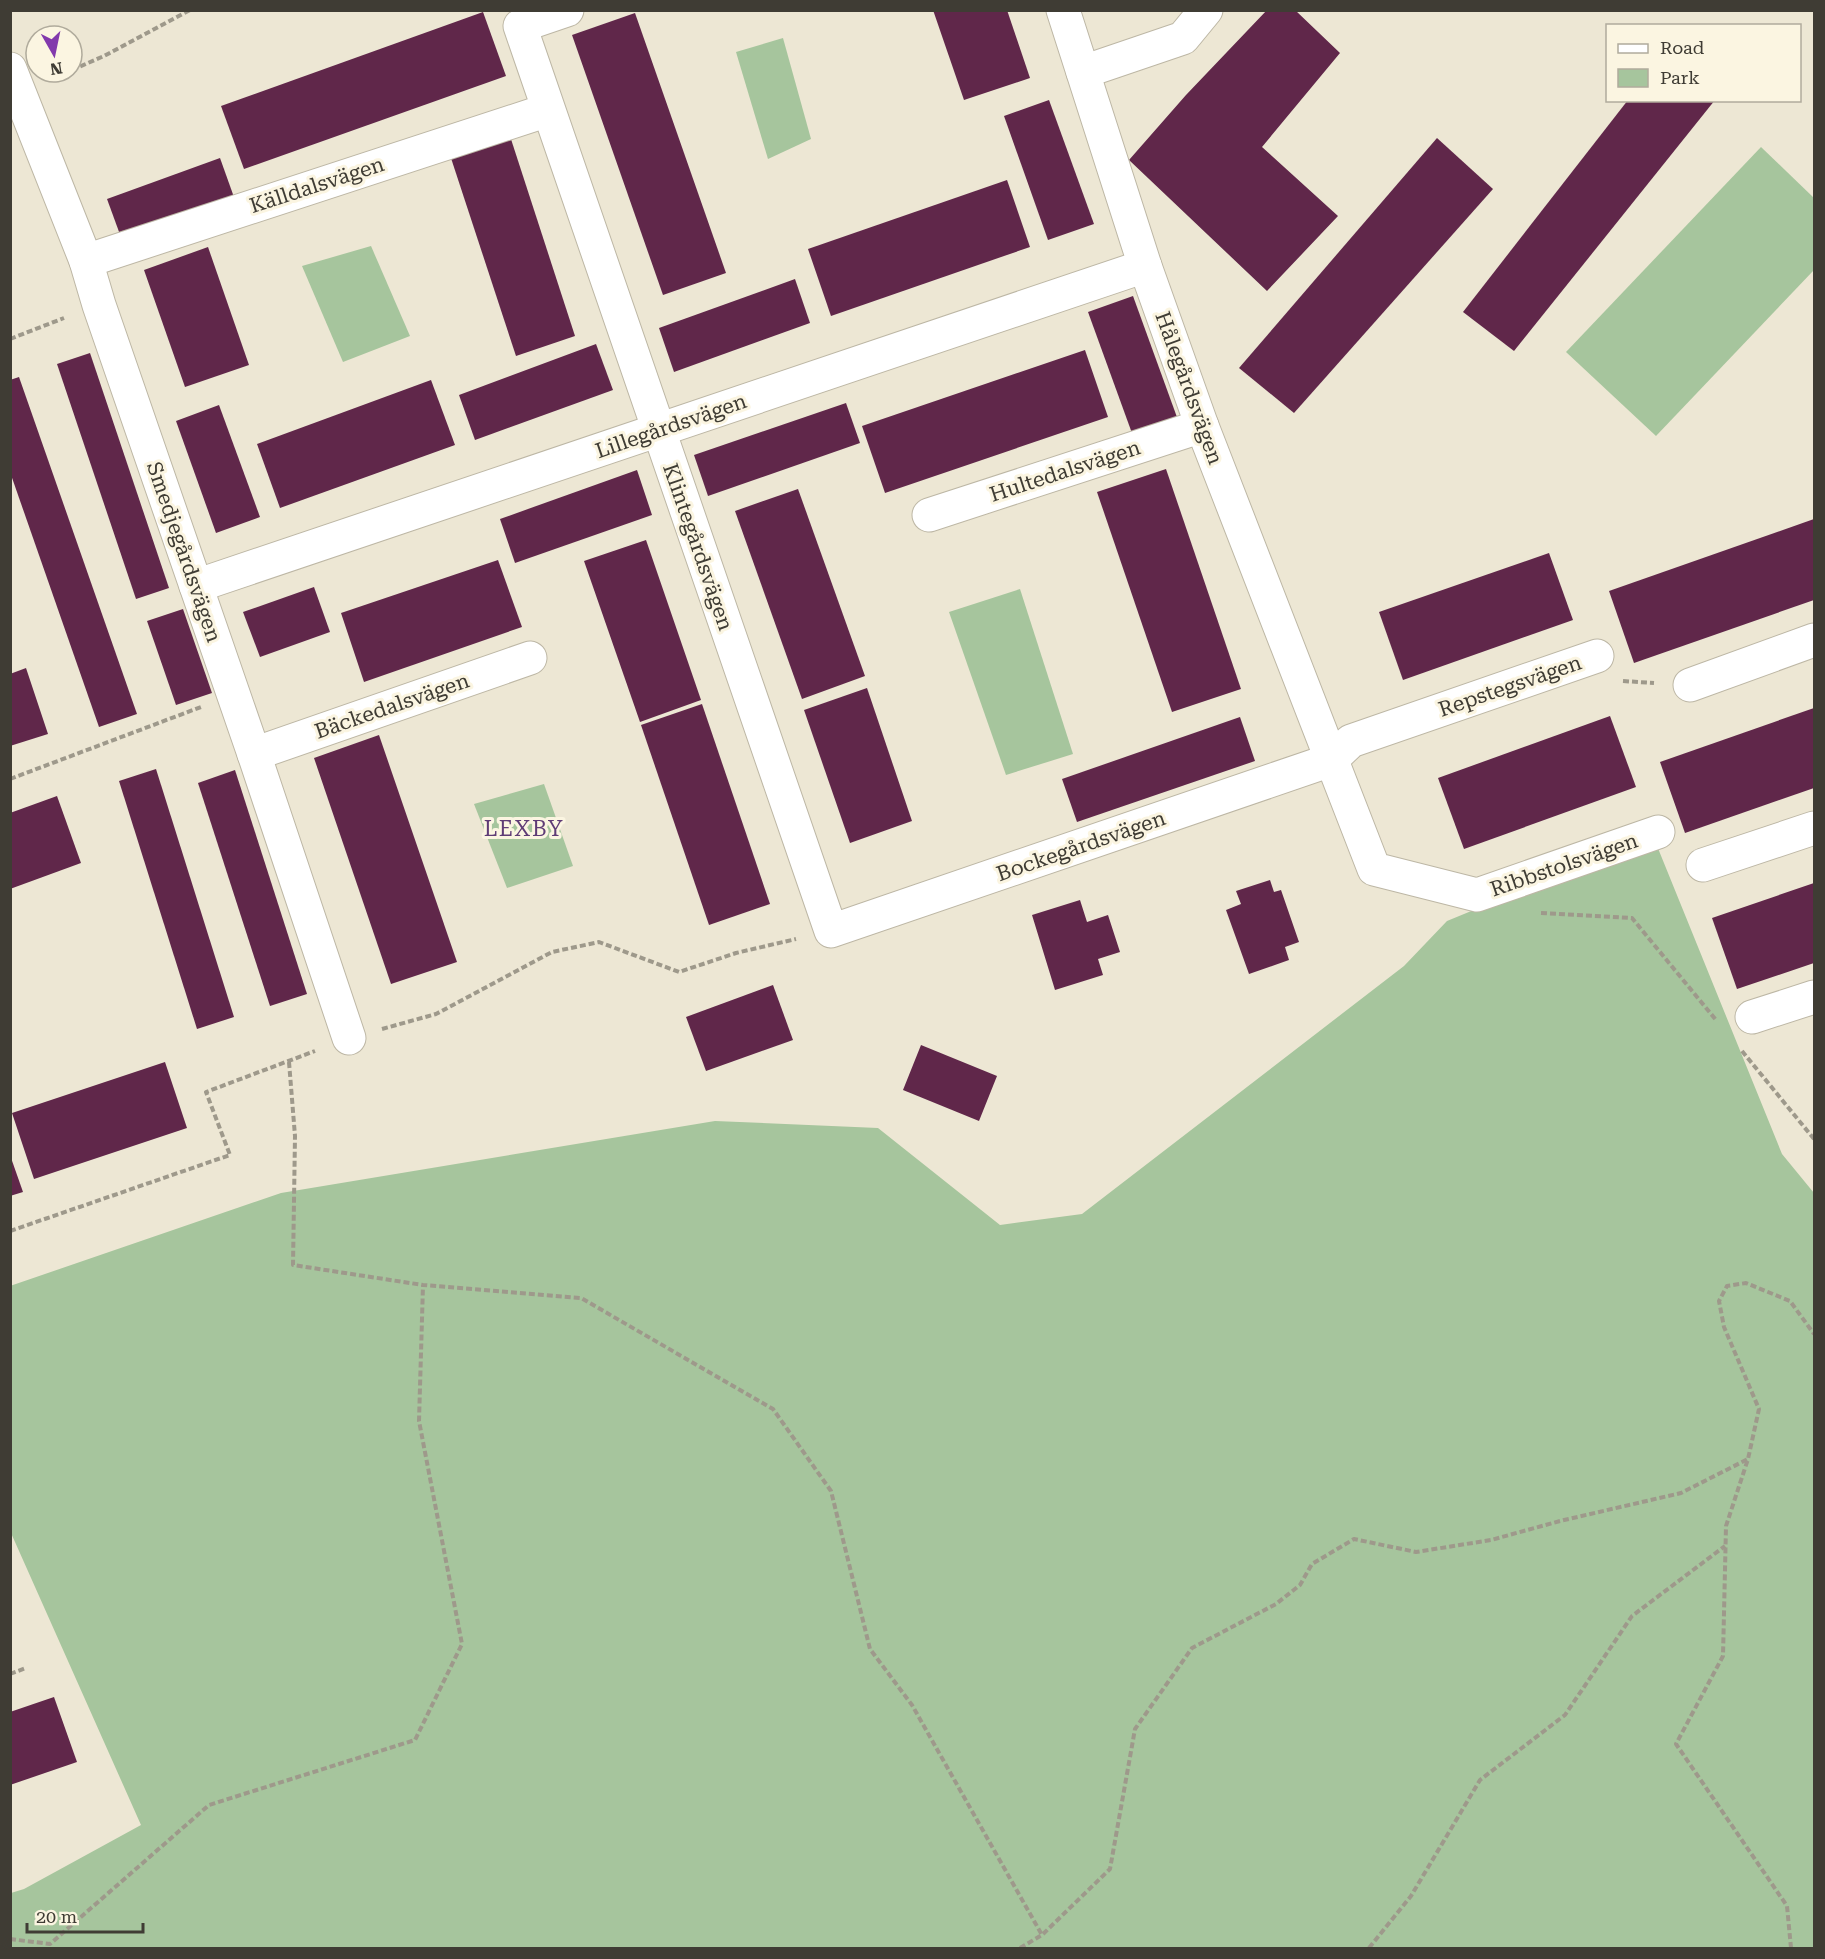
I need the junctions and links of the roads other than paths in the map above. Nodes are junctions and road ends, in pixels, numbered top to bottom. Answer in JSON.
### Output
{"nodes":[{"id":1,"x":567,"y":10,"type":"edge"},
{"id":2,"x":1063,"y":10,"type":"edge"},
{"id":3,"x":1206,"y":10,"type":"edge"},
{"id":4,"x":10,"y":69,"type":"edge"},
{"id":5,"x":1083,"y":72,"type":"junction"},
{"id":6,"x":548,"y":110,"type":"junction"},
{"id":7,"x":86,"y":261,"type":"junction"},
{"id":8,"x":1145,"y":266,"type":"junction"},
{"id":9,"x":1202,"y":426,"type":"junction"},
{"id":10,"x":658,"y":430,"type":"junction"},
{"id":11,"x":929,"y":515,"type":"dead end"},
{"id":12,"x":195,"y":586,"type":"junction"},
{"id":13,"x":1815,"y":640,"type":"edge"},
{"id":14,"x":1597,"y":656,"type":"road end"},
{"id":15,"x":530,"y":658,"type":"dead end"},
{"id":16,"x":1690,"y":685,"type":"road end"},
{"id":17,"x":254,"y":754,"type":"junction"},
{"id":18,"x":1331,"y":760,"type":"junction"},
{"id":19,"x":1815,"y":828,"type":"edge"},
{"id":20,"x":1658,"y":832,"type":"dead end"},
{"id":21,"x":1703,"y":865,"type":"dead end"},
{"id":22,"x":831,"y":931,"type":"joint"},
{"id":23,"x":1815,"y":997,"type":"edge"},
{"id":24,"x":1738,"y":1023,"type":"road end"},
{"id":25,"x":349,"y":1038,"type":"road end"}],
"edges":[{"from":1,"to":6,"type":"street","name":"Klintegårdsvägen"},
{"from":2,"to":5,"type":"street","name":"Hålegårdsvägen"},
{"from":3,"to":5,"type":"street"},
{"from":4,"to":7,"type":"street","name":"Smedjegårdsvägen"},
{"from":5,"to":8,"type":"street","name":"Hålegårdsvägen"},
{"from":6,"to":7,"type":"street","name":"Källdalsvägen"},
{"from":6,"to":10,"type":"street","name":"Klintegårdsvägen"},
{"from":7,"to":12,"type":"street","name":"Smedjegårdsvägen"},
{"from":8,"to":9,"type":"street","name":"Hålegårdsvägen"},
{"from":8,"to":10,"type":"street","name":"Lillegårdsvägen"},
{"from":9,"to":11,"type":"street","name":"Hultedalsvägen"},
{"from":9,"to":18,"type":"street","name":"Hålegårdsvägen"},
{"from":10,"to":12,"type":"street","name":"Lillegårdsvägen"},
{"from":10,"to":22,"type":"street","name":"Klintegårdsvägen"},
{"from":12,"to":17,"type":"street","name":"Smedjegårdsvägen"},
{"from":13,"to":16,"type":"street"},
{"from":14,"to":18,"type":"street","name":"Repstegsvägen"},
{"from":15,"to":17,"type":"street","name":"Bäckedalsvägen"},
{"from":17,"to":25,"type":"street","name":"Smedjegårdsvägen"},
{"from":18,"to":20,"type":"street","name":"Ribbstolsvägen"},
{"from":18,"to":22,"type":"street","name":"Bockegårdsvägen"},
{"from":19,"to":21,"type":"street"},
{"from":23,"to":24,"type":"street"}]}
